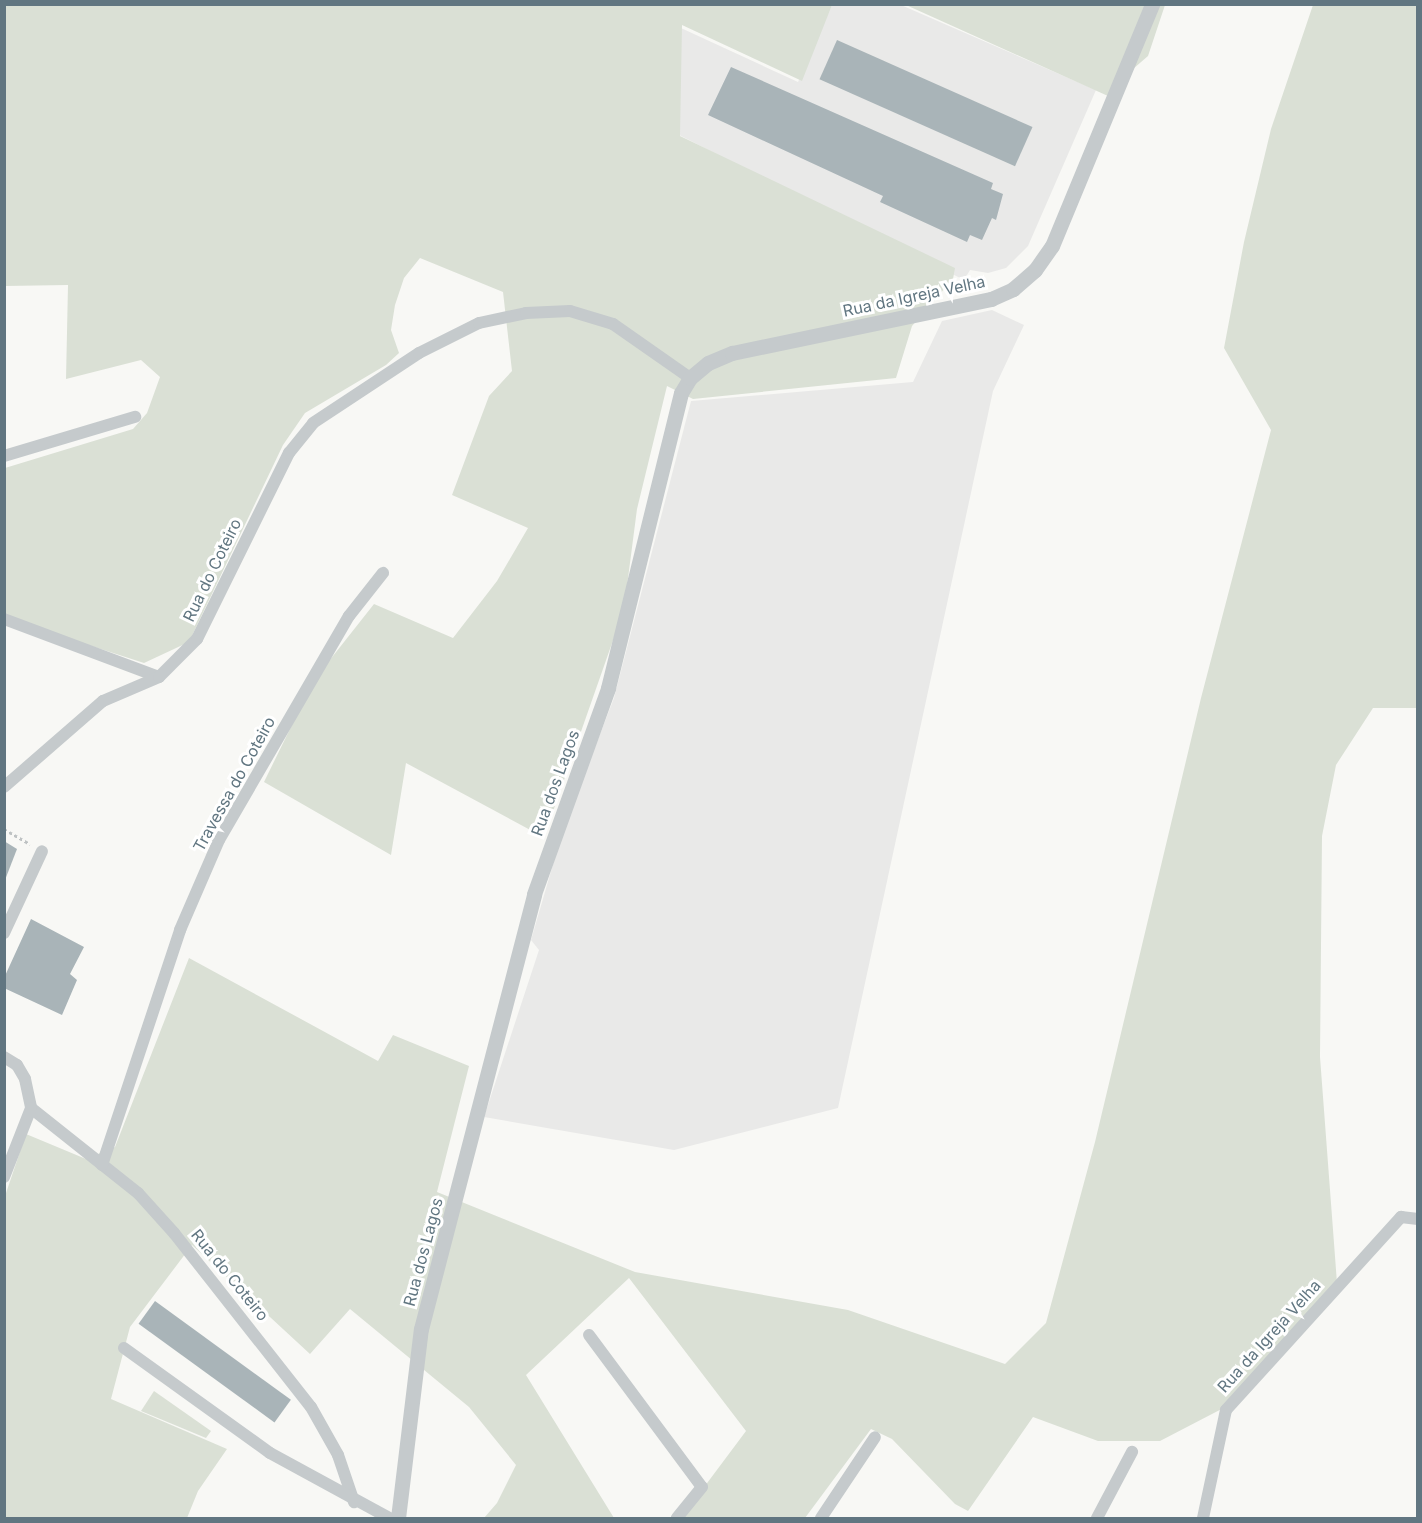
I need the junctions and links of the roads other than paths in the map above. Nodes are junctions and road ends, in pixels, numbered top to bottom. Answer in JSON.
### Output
{"nodes":[{"id":1,"x":1152,"y":4,"type":"edge"},
{"id":2,"x":690,"y":378,"type":"junction"},
{"id":3,"x":135,"y":417,"type":"dead end"},
{"id":4,"x":4,"y":456,"type":"edge"},
{"id":5,"x":382,"y":573,"type":"dead end"},
{"id":6,"x":4,"y":619,"type":"edge"},
{"id":7,"x":159,"y":677,"type":"junction"},
{"id":8,"x":4,"y":787,"type":"edge"},
{"id":9,"x":42,"y":851,"type":"road end"},
{"id":10,"x":4,"y":933,"type":"edge"},
{"id":11,"x":4,"y":1057,"type":"edge"},
{"id":12,"x":32,"y":1108,"type":"junction"},
{"id":13,"x":102,"y":1165,"type":"junction"},
{"id":14,"x":4,"y":1177,"type":"edge"},
{"id":15,"x":1418,"y":1219,"type":"edge"},
{"id":16,"x":589,"y":1335,"type":"dead end"},
{"id":17,"x":124,"y":1348,"type":"dead end"},
{"id":18,"x":875,"y":1437,"type":"dead end"},
{"id":19,"x":1132,"y":1452,"type":"dead end"},
{"id":20,"x":354,"y":1502,"type":"junction"},
{"id":21,"x":389,"y":1518,"type":"edge"},
{"id":22,"x":398,"y":1518,"type":"edge"},
{"id":23,"x":677,"y":1518,"type":"edge"},
{"id":24,"x":821,"y":1518,"type":"edge"},
{"id":25,"x":1097,"y":1518,"type":"edge"},
{"id":26,"x":1203,"y":1518,"type":"edge"}],
"edges":[{"from":1,"to":2,"type":"street","name":"Rua da Igreja Velha"},
{"from":2,"to":7,"type":"street","name":"Rua do Coteiro"},
{"from":2,"to":22,"type":"street","name":"Rua dos Lagos"},
{"from":3,"to":4,"type":"street"},
{"from":5,"to":13,"type":"street","name":"Travessa do Coteiro"},
{"from":6,"to":7,"type":"street"},
{"from":7,"to":8,"type":"street","name":"Rua do Coteiro"},
{"from":9,"to":10,"type":"street"},
{"from":11,"to":12,"type":"street"},
{"from":12,"to":13,"type":"street","name":"Rua do Coteiro"},
{"from":12,"to":14,"type":"street"},
{"from":13,"to":20,"type":"street","name":"Rua do Coteiro"},
{"from":15,"to":26,"type":"street","name":"Rua da Igreja Velha"},
{"from":16,"to":23,"type":"street"},
{"from":17,"to":20,"type":"street"},
{"from":18,"to":24,"type":"street"},
{"from":19,"to":25,"type":"street"},
{"from":20,"to":21,"type":"street"}]}
